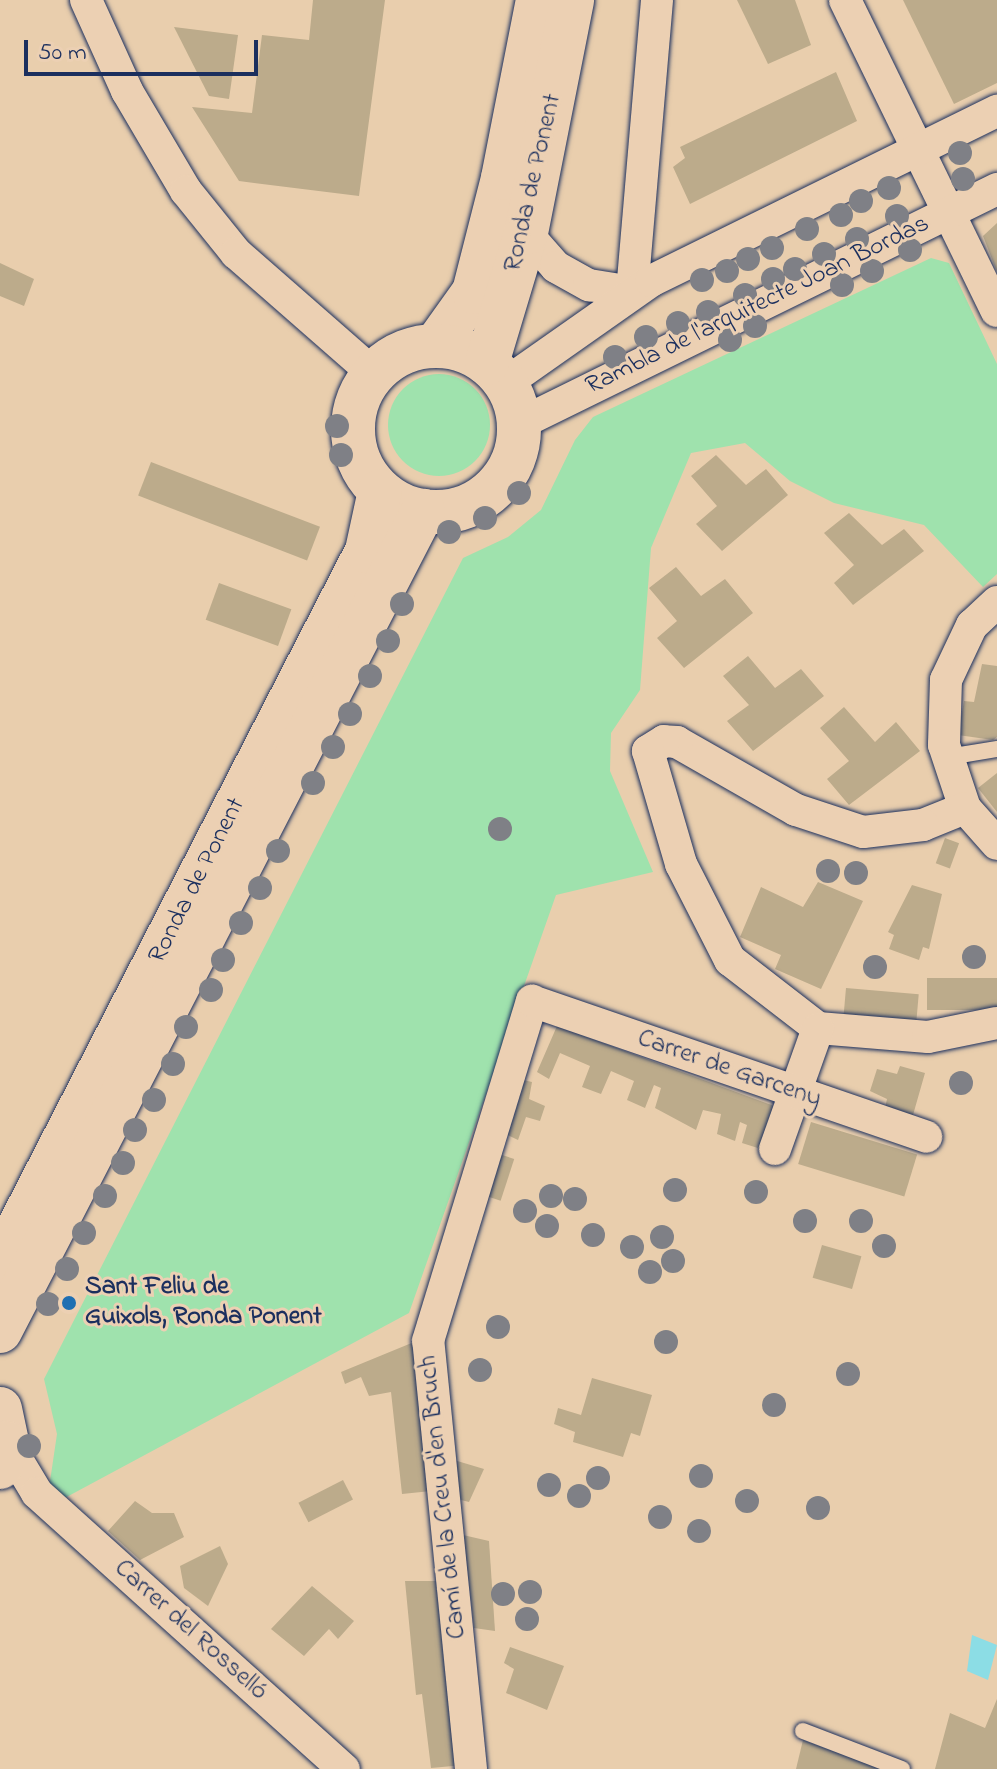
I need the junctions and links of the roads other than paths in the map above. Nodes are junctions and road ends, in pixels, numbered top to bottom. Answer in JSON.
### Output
{"nodes":[{"id":1,"x":86,"y":0,"type":"edge"},
{"id":2,"x":538,"y":0,"type":"edge"},
{"id":3,"x":572,"y":0,"type":"edge"},
{"id":4,"x":657,"y":0,"type":"edge"},
{"id":5,"x":845,"y":0,"type":"edge"},
{"id":6,"x":997,"y":111,"type":"edge"},
{"id":7,"x":917,"y":151,"type":"junction"},
{"id":8,"x":997,"y":189,"type":"edge"},
{"id":9,"x":947,"y":213,"type":"junction"},
{"id":10,"x":526,"y":233,"type":"junction"},
{"id":11,"x":632,"y":292,"type":"junction"},
{"id":12,"x":997,"y":311,"type":"edge"},
{"id":13,"x":436,"y":345,"type":"junction"},
{"id":14,"x":373,"y":373,"type":"junction"},
{"id":15,"x":496,"y":373,"type":"junction"},
{"id":16,"x":519,"y":424,"type":"junction"},
{"id":17,"x":380,"y":491,"type":"junction"},
{"id":18,"x":423,"y":511,"type":"junction"},
{"id":19,"x":997,"y":602,"type":"edge"},
{"id":20,"x":997,"y":749,"type":"edge"},
{"id":21,"x":948,"y":757,"type":"junction"},
{"id":22,"x":965,"y":808,"type":"junction"},
{"id":23,"x":997,"y":844,"type":"edge"},
{"id":24,"x":532,"y":1001,"type":"joint"},
{"id":25,"x":997,"y":1023,"type":"edge"},
{"id":26,"x":818,"y":1028,"type":"junction"},
{"id":27,"x":794,"y":1093,"type":"junction"},
{"id":28,"x":926,"y":1137,"type":"dead end"},
{"id":29,"x":775,"y":1149,"type":"dead end"},
{"id":30,"x":0,"y":1264,"type":"edge"},
{"id":31,"x":0,"y":1331,"type":"edge"},
{"id":32,"x":2,"y":1451,"type":"edge"},
{"id":33,"x":803,"y":1731,"type":"dead end"},
{"id":34,"x":344,"y":1769,"type":"edge"},
{"id":35,"x":471,"y":1769,"type":"edge"},
{"id":36,"x":902,"y":1769,"type":"edge"}],
"edges":[{"from":1,"to":14,"type":"street"},
{"from":2,"to":13,"type":"main road"},
{"from":3,"to":10,"type":"main road","name":"Ronda de Ponent"},
{"from":4,"to":11,"type":"street"},
{"from":5,"to":7,"type":"street"},
{"from":6,"to":7,"type":"street","name":"Rambla de l'arquitecte Joan Bordas"},
{"from":7,"to":9,"type":"street"},
{"from":7,"to":11,"type":"street","name":"Rambla de l'arquitecte Joan Bordas"},
{"from":8,"to":9,"type":"street","name":"Rambla de l'arquitecte Joan Bordas"},
{"from":9,"to":12,"type":"street"},
{"from":9,"to":16,"type":"street","name":"Rambla de l'arquitecte Joan Bordas"},
{"from":10,"to":11,"type":"street"},
{"from":10,"to":15,"type":"main road","name":"Ronda de Ponent"},
{"from":11,"to":15,"type":"street","name":"Rambla de l'arquitecte Joan Bordas"},
{"from":13,"to":14,"type":"main road"},
{"from":13,"to":15,"type":"main road"},
{"from":14,"to":17,"type":"main road"},
{"from":15,"to":16,"type":"main road"},
{"from":16,"to":18,"type":"main road"},
{"from":17,"to":18,"type":"main road"},
{"from":17,"to":30,"type":"main road","name":"Ronda de Ponent"},
{"from":18,"to":31,"type":"main road"},
{"from":19,"to":21,"type":"street"},
{"from":20,"to":21,"type":"lane"},
{"from":21,"to":22,"type":"street"},
{"from":22,"to":23,"type":"street"},
{"from":22,"to":26,"type":"street"},
{"from":24,"to":27,"type":"street","name":"Carrer de Garceny"},
{"from":24,"to":35,"type":"street","name":"Camí de la Creu d'en Bruch"},
{"from":25,"to":26,"type":"street"},
{"from":26,"to":27,"type":"street"},
{"from":27,"to":28,"type":"street","name":"Carrer de Garceny"},
{"from":27,"to":29,"type":"street"},
{"from":32,"to":34,"type":"street","name":"Carrer del Rosselló"},
{"from":33,"to":36,"type":"lane"}]}
